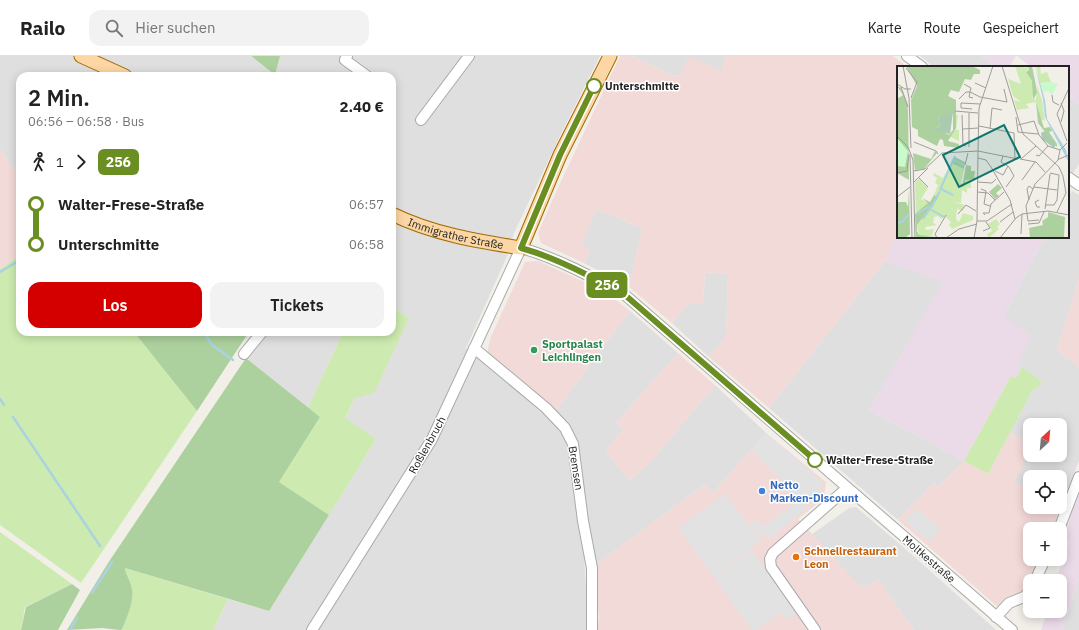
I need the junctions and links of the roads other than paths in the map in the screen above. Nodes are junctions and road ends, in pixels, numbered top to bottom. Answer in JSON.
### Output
{"nodes":[{"id":1,"x":81,"y":56,"type":"edge"},
{"id":2,"x":347,"y":56,"type":"edge"},
{"id":3,"x":469,"y":56,"type":"edge"},
{"id":4,"x":610,"y":56,"type":"edge"},
{"id":5,"x":907,"y":56,"type":"edge"},
{"id":6,"x":921,"y":66,"type":"edge"},
{"id":7,"x":116,"y":72,"type":"edge"},
{"id":8,"x":362,"y":72,"type":"edge"},
{"id":9,"x":421,"y":120,"type":"dead end"},
{"id":10,"x":1069,"y":178,"type":"edge"},
{"id":11,"x":1079,"y":185,"type":"edge"},
{"id":12,"x":396,"y":216,"type":"edge"},
{"id":13,"x":521,"y":248,"type":"junction"},
{"id":14,"x":259,"y":336,"type":"edge"},
{"id":15,"x":474,"y":348,"type":"junction"},
{"id":16,"x":244,"y":354,"type":"dead end"},
{"id":17,"x":1079,"y":477,"type":"edge"},
{"id":18,"x":847,"y":488,"type":"junction"},
{"id":19,"x":1062,"y":522,"type":"edge"},
{"id":20,"x":1023,"y":597,"type":"edge"},
{"id":21,"x":996,"y":617,"type":"junction"},
{"id":22,"x":312,"y":630,"type":"edge"},
{"id":23,"x":592,"y":630,"type":"edge"},
{"id":24,"x":815,"y":630,"type":"edge"},
{"id":25,"x":1012,"y":630,"type":"edge"}],
"edges":[{"from":1,"to":7,"type":"main road"},
{"from":2,"to":8,"type":"street"},
{"from":3,"to":9,"type":"street"},
{"from":4,"to":13,"type":"main road"},
{"from":5,"to":6,"type":"street"},
{"from":10,"to":11,"type":"street"},
{"from":12,"to":13,"type":"main road","name":"Immigrather Straße"},
{"from":13,"to":15,"type":"street","name":"Roßlenbruch"},
{"from":13,"to":18,"type":"street","name":"Moltkestraße"},
{"from":14,"to":16,"type":"street"},
{"from":15,"to":22,"type":"street","name":"Roßlenbruch"},
{"from":15,"to":23,"type":"street","name":"Bremsen"},
{"from":17,"to":19,"type":"street"},
{"from":18,"to":21,"type":"street","name":"Moltkestraße"},
{"from":18,"to":24,"type":"street"},
{"from":20,"to":21,"type":"street"},
{"from":21,"to":25,"type":"street","name":"Moltkestraße"}]}
